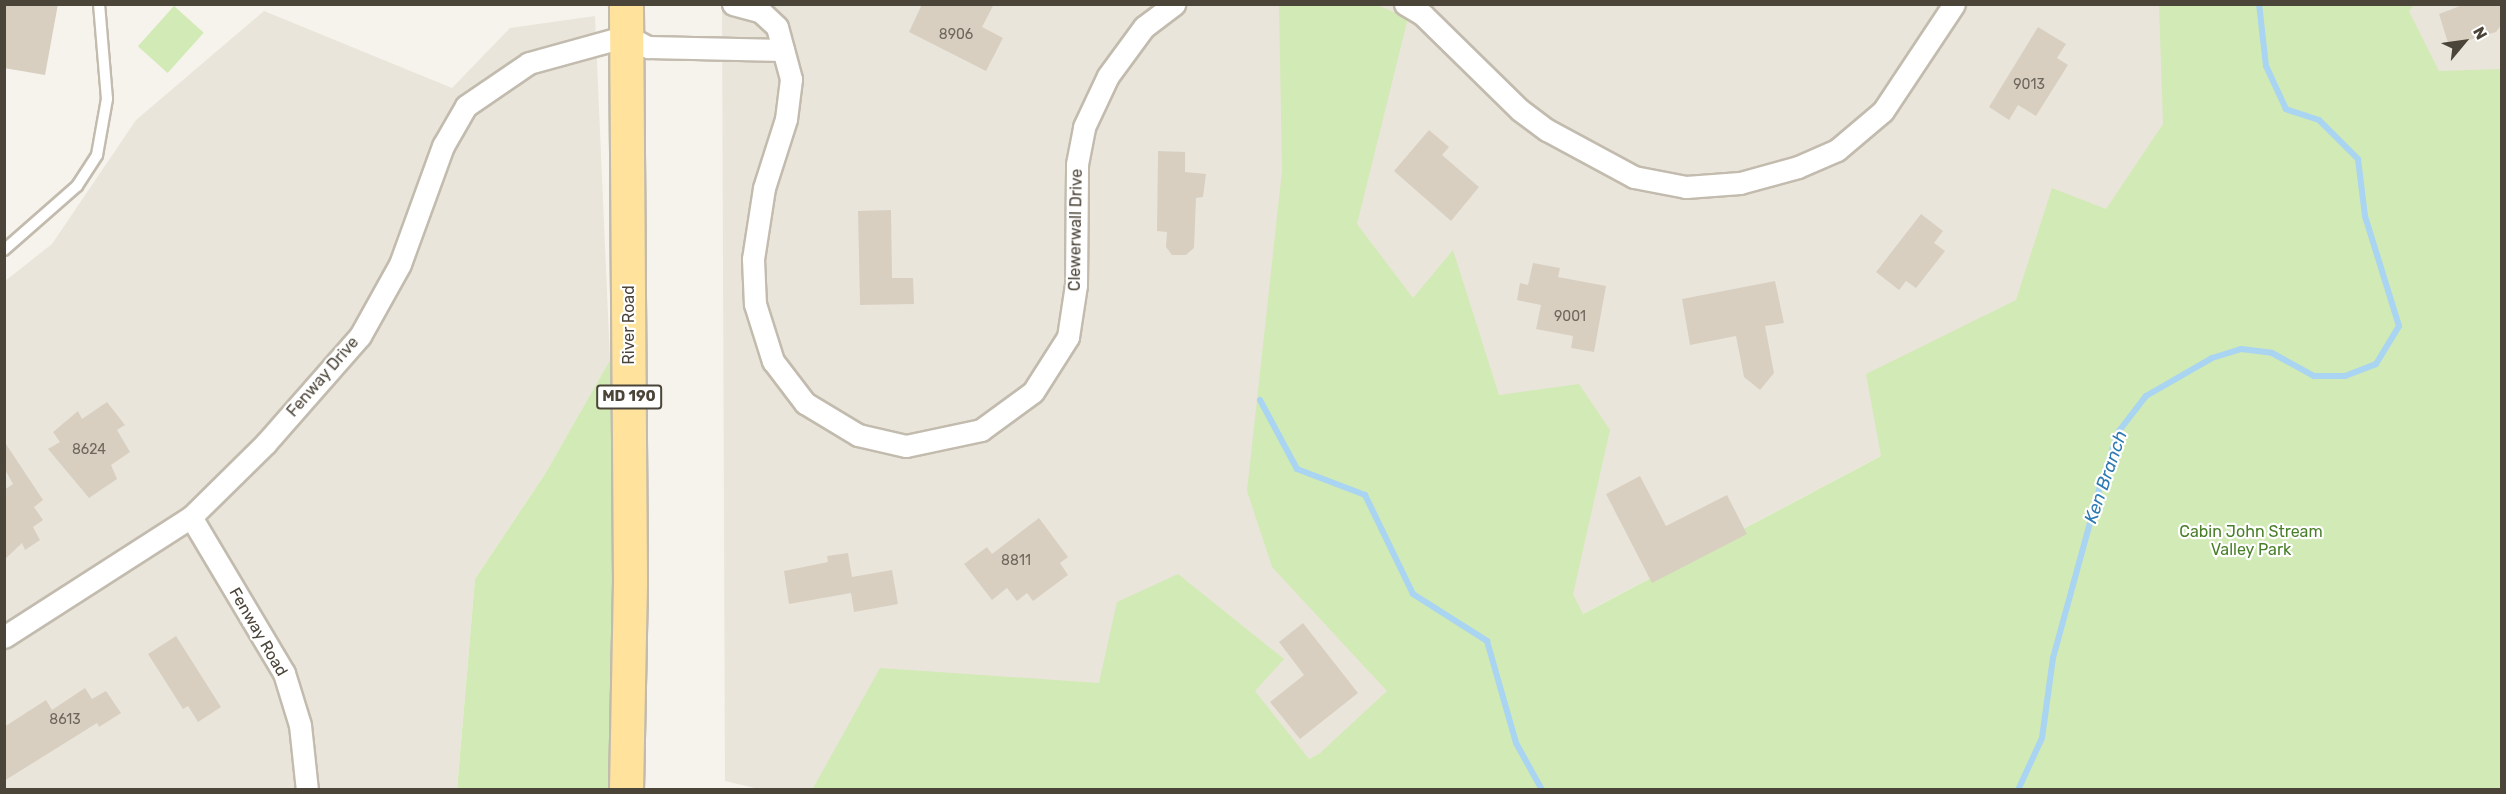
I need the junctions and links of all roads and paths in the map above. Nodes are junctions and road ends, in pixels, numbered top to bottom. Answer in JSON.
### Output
{"nodes":[{"id":1,"x":99,"y":4,"type":"edge"},
{"id":2,"x":733,"y":4,"type":"edge"},
{"id":3,"x":1174,"y":4,"type":"edge"},
{"id":4,"x":1405,"y":4,"type":"edge"},
{"id":5,"x":1954,"y":4,"type":"edge"},
{"id":6,"x":627,"y":20,"type":"edge"},
{"id":7,"x":783,"y":50,"type":"junction"},
{"id":8,"x":4,"y":250,"type":"edge"},
{"id":9,"x":192,"y":517,"type":"junction"},
{"id":10,"x":4,"y":637,"type":"edge"},
{"id":11,"x":307,"y":789,"type":"edge"},
{"id":12,"x":626,"y":789,"type":"edge"}],
"edges":[{"from":1,"to":8,"type":"lane"},
{"from":2,"to":7,"type":"street","name":"Clewerwall Drive"},
{"from":3,"to":7,"type":"street","name":"Clewerwall Drive"},
{"from":4,"to":5,"type":"street"},
{"from":6,"to":7,"type":"street"},
{"from":6,"to":9,"type":"street","name":"Fenway Drive"},
{"from":6,"to":12,"type":"main road","name":"River Road","number":"MD 190"},
{"from":9,"to":10,"type":"street","name":"Fenway Drive"},
{"from":9,"to":11,"type":"street","name":"Fenway Road"}]}
